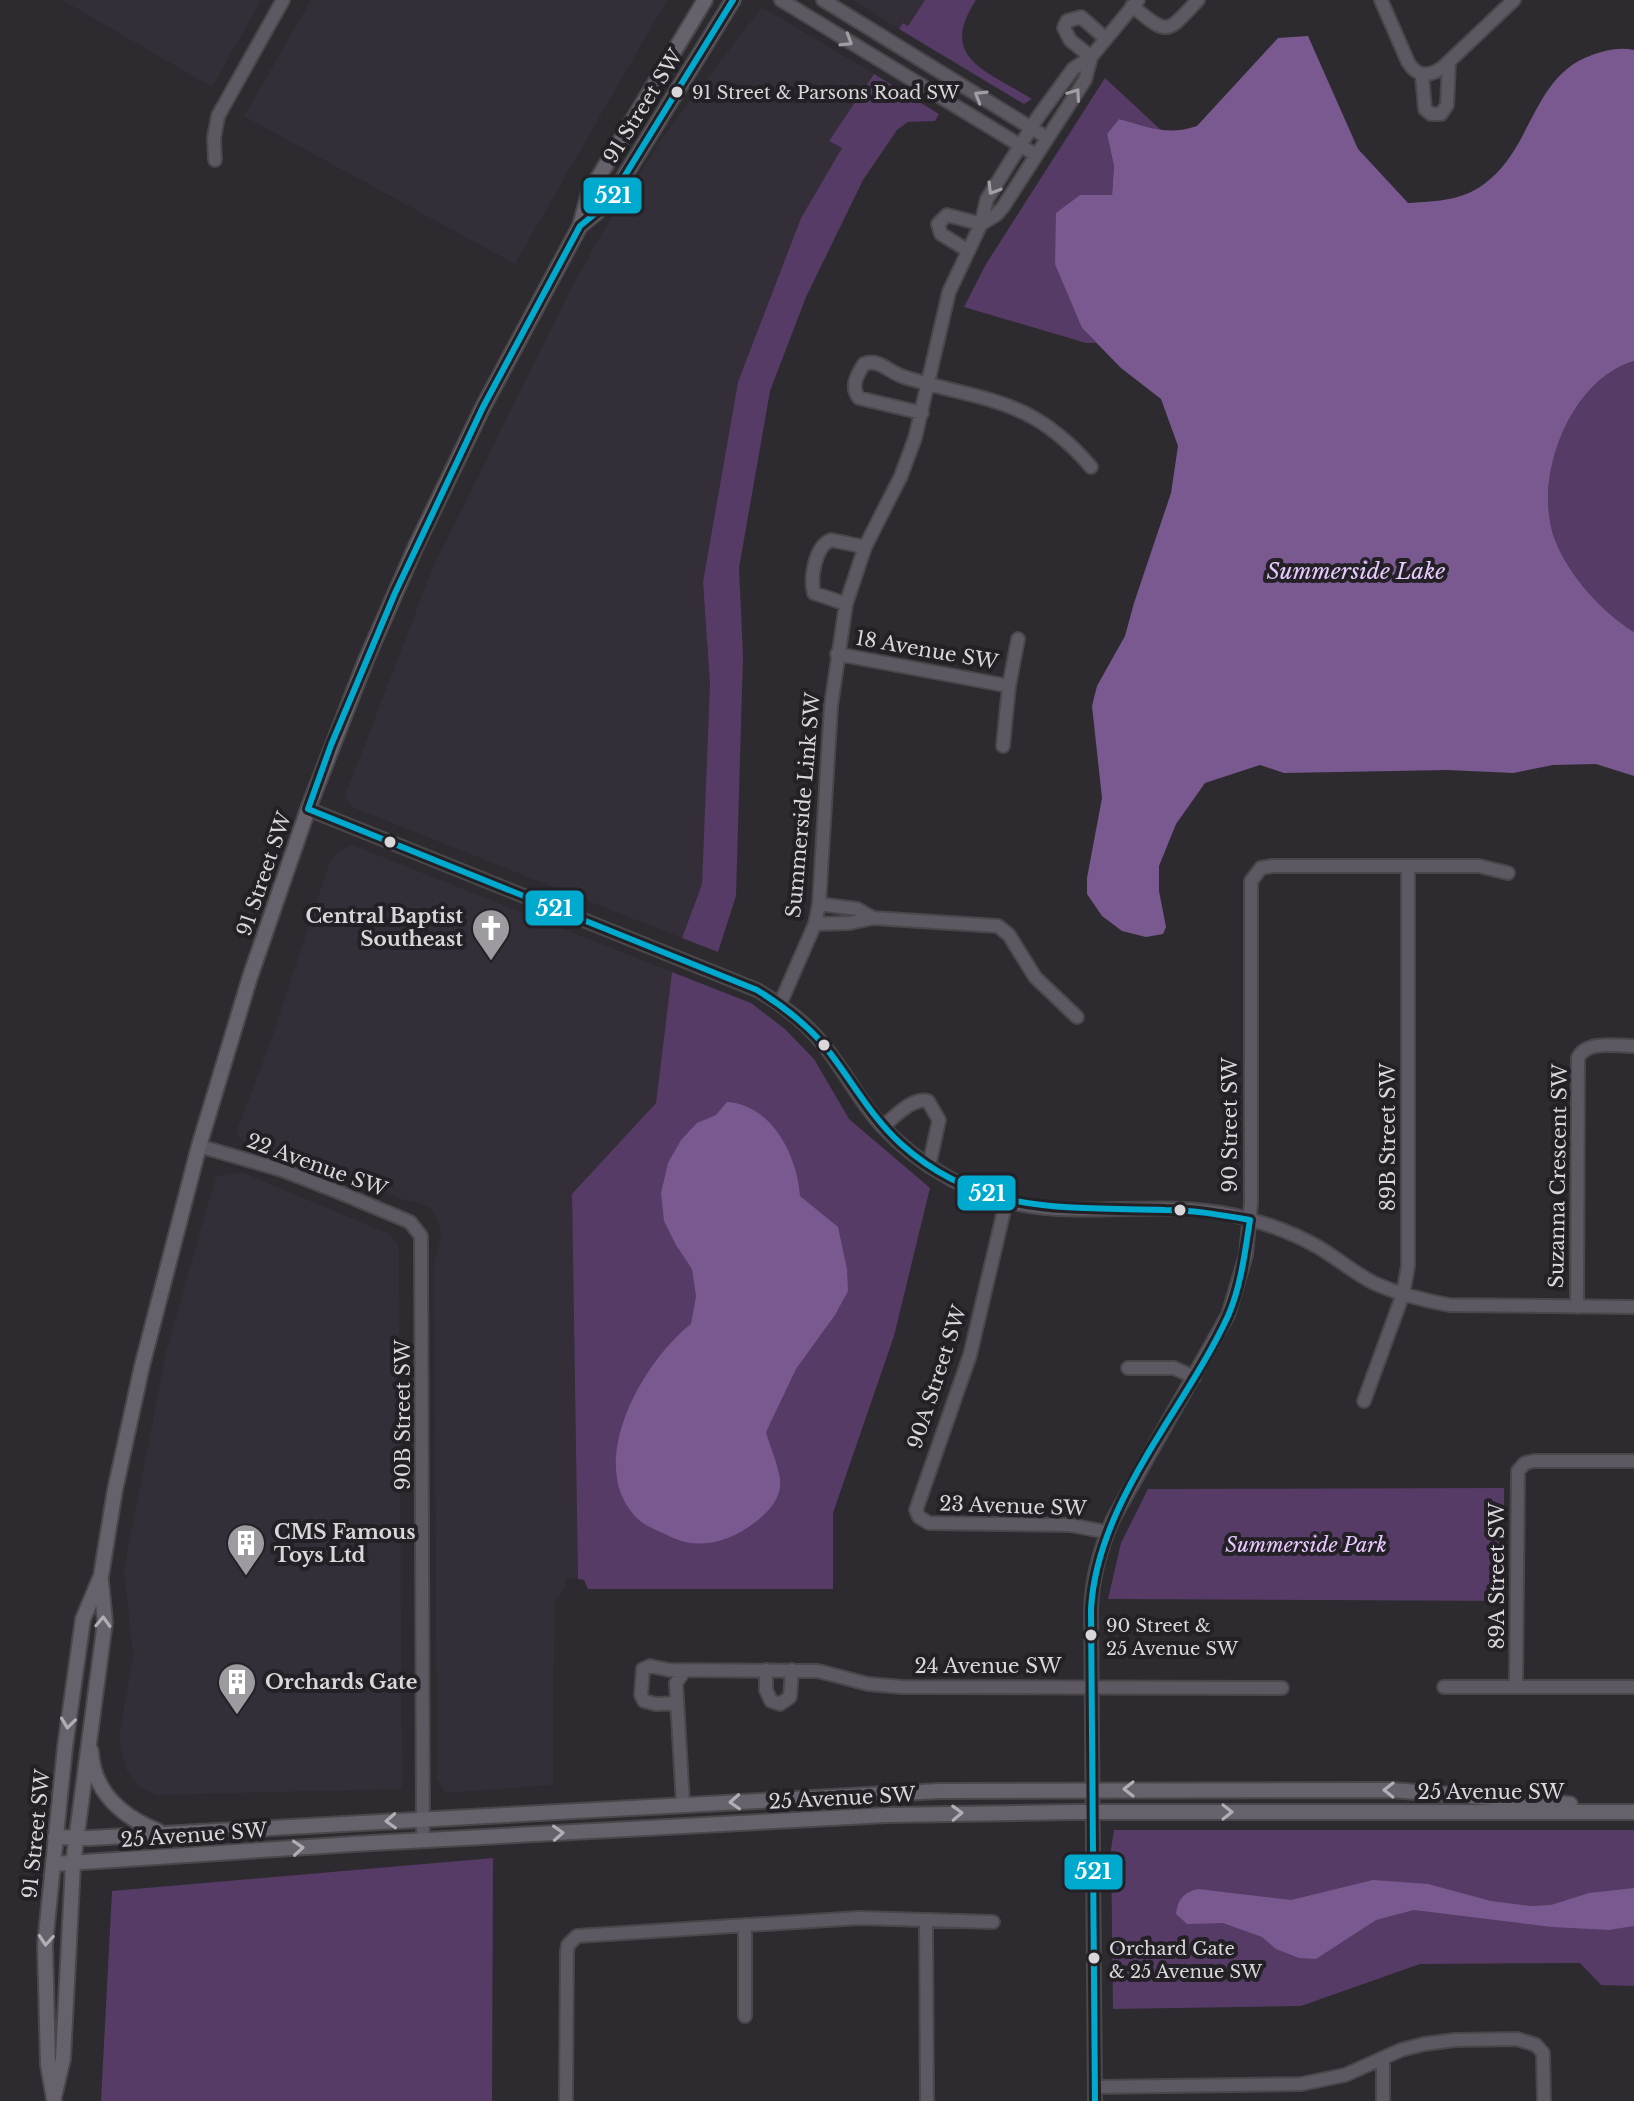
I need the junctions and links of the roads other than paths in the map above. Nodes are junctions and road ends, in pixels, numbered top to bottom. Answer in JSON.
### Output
{"nodes":[{"id":1,"x":283,"y":0,"type":"edge"},
{"id":2,"x":733,"y":0,"type":"edge"},
{"id":3,"x":781,"y":0,"type":"edge"},
{"id":4,"x":823,"y":0,"type":"edge"},
{"id":5,"x":1198,"y":0,"type":"edge"},
{"id":6,"x":1381,"y":0,"type":"edge"},
{"id":7,"x":1514,"y":0,"type":"edge"},
{"id":8,"x":1135,"y":3,"type":"edge"},
{"id":9,"x":700,"y":4,"type":"edge"},
{"id":10,"x":1106,"y":39,"type":"junction"},
{"id":11,"x":1091,"y":57,"type":"junction"},
{"id":12,"x":1449,"y":62,"type":"junction"},
{"id":13,"x":1422,"y":75,"type":"junction"},
{"id":14,"x":1031,"y":127,"type":"junction"},
{"id":15,"x":1046,"y":137,"type":"junction"},
{"id":16,"x":1020,"y":145,"type":"junction"},
{"id":17,"x":1036,"y":155,"type":"junction"},
{"id":18,"x":215,"y":160,"type":"dead end"},
{"id":19,"x":981,"y":224,"type":"junction"},
{"id":20,"x":580,"y":226,"type":"junction"},
{"id":21,"x":967,"y":250,"type":"junction"},
{"id":22,"x":928,"y":382,"type":"junction"},
{"id":23,"x":922,"y":413,"type":"junction"},
{"id":24,"x":1091,"y":467,"type":"dead end"},
{"id":25,"x":865,"y":547,"type":"junction"},
{"id":26,"x":846,"y":604,"type":"junction"},
{"id":27,"x":1018,"y":639,"type":"dead end"},
{"id":28,"x":837,"y":654,"type":"junction"},
{"id":29,"x":1009,"y":686,"type":"junction"},
{"id":30,"x":1003,"y":746,"type":"dead end"},
{"id":31,"x":308,"y":809,"type":"junction"},
{"id":32,"x":1408,"y":866,"type":"junction"},
{"id":33,"x":1508,"y":873,"type":"dead end"},
{"id":34,"x":819,"y":904,"type":"junction"},
{"id":35,"x":873,"y":918,"type":"junction"},
{"id":36,"x":815,"y":924,"type":"junction"},
{"id":37,"x":780,"y":1004,"type":"junction"},
{"id":38,"x":1077,"y":1017,"type":"dead end"},
{"id":39,"x":1634,"y":1046,"type":"edge"},
{"id":40,"x":883,"y":1126,"type":"junction"},
{"id":41,"x":199,"y":1146,"type":"junction"},
{"id":42,"x":929,"y":1166,"type":"junction"},
{"id":43,"x":1006,"y":1202,"type":"junction"},
{"id":44,"x":1250,"y":1220,"type":"junction"},
{"id":45,"x":418,"y":1229,"type":"joint"},
{"id":46,"x":1403,"y":1294,"type":"junction"},
{"id":47,"x":1577,"y":1307,"type":"junction"},
{"id":48,"x":1634,"y":1307,"type":"edge"},
{"id":49,"x":1128,"y":1368,"type":"dead end"},
{"id":50,"x":1194,"y":1377,"type":"junction"},
{"id":51,"x":1364,"y":1401,"type":"dead end"},
{"id":52,"x":1634,"y":1461,"type":"edge"},
{"id":53,"x":919,"y":1517,"type":"joint"},
{"id":54,"x":1107,"y":1532,"type":"junction"},
{"id":55,"x":101,"y":1576,"type":"junction"},
{"id":56,"x":685,"y":1670,"type":"junction"},
{"id":57,"x":766,"y":1670,"type":"junction"},
{"id":58,"x":792,"y":1670,"type":"junction"},
{"id":59,"x":1092,"y":1686,"type":"junction"},
{"id":60,"x":1444,"y":1687,"type":"dead end"},
{"id":61,"x":1516,"y":1687,"type":"junction"},
{"id":62,"x":1634,"y":1687,"type":"edge"},
{"id":63,"x":1282,"y":1688,"type":"dead end"},
{"id":64,"x":677,"y":1703,"type":"junction"},
{"id":65,"x":90,"y":1724,"type":"junction"},
{"id":66,"x":1092,"y":1789,"type":"junction"},
{"id":67,"x":683,"y":1804,"type":"junction"},
{"id":68,"x":1634,"y":1810,"type":"edge"},
{"id":69,"x":1093,"y":1812,"type":"junction"},
{"id":70,"x":423,"y":1819,"type":"junction"},
{"id":71,"x":162,"y":1833,"type":"junction"},
{"id":72,"x":55,"y":1837,"type":"junction"},
{"id":73,"x":76,"y":1838,"type":"junction"},
{"id":74,"x":423,"y":1841,"type":"junction"},
{"id":75,"x":53,"y":1864,"type":"junction"},
{"id":76,"x":73,"y":1864,"type":"junction"},
{"id":77,"x":926,"y":1921,"type":"junction"},
{"id":78,"x":993,"y":1922,"type":"dead end"},
{"id":79,"x":745,"y":1925,"type":"junction"},
{"id":80,"x":745,"y":2016,"type":"dead end"},
{"id":81,"x":1383,"y":2059,"type":"junction"},
{"id":82,"x":1095,"y":2087,"type":"junction"},
{"id":83,"x":54,"y":2100,"type":"edge"},
{"id":84,"x":566,"y":2101,"type":"edge"},
{"id":85,"x":927,"y":2101,"type":"edge"},
{"id":86,"x":1095,"y":2101,"type":"edge"},
{"id":87,"x":1383,"y":2101,"type":"edge"},
{"id":88,"x":1544,"y":2101,"type":"edge"}],
"edges":[{"from":1,"to":18,"type":"street"},
{"from":2,"to":20,"type":"main road","name":"91 Street SW"},
{"from":3,"to":16,"type":"street","one_way":true},
{"from":14,"to":4,"type":"street","one_way":true},
{"from":5,"to":8,"type":"street"},
{"from":6,"to":13,"type":"street"},
{"from":7,"to":12,"type":"street"},
{"from":8,"to":10,"type":"street"},
{"from":9,"to":20,"type":"main road","name":"91 Street SW"},
{"from":10,"to":11,"type":"street"},
{"from":10,"to":11,"type":"street"},
{"from":11,"to":14,"type":"street","name":"Summerside Link SW"},
{"from":15,"to":11,"type":"street","one_way":true},
{"from":12,"to":13,"type":"street"},
{"from":12,"to":13,"type":"street"},
{"from":14,"to":15,"type":"street"},
{"from":14,"to":16,"type":"street","name":"Summerside Link SW"},
{"from":15,"to":17,"type":"street"},
{"from":16,"to":17,"type":"street"},
{"from":16,"to":19,"type":"street","name":"Summerside Link SW","one_way":true},
{"from":17,"to":19,"type":"street"},
{"from":19,"to":21,"type":"street","name":"Summerside Link SW"},
{"from":19,"to":21,"type":"street"},
{"from":20,"to":31,"type":"main road","name":"91 Street SW"},
{"from":21,"to":22,"type":"street","name":"Summerside Link SW"},
{"from":22,"to":23,"type":"street","name":"Summerside Link SW"},
{"from":22,"to":23,"type":"street"},
{"from":22,"to":24,"type":"street"},
{"from":23,"to":25,"type":"street","name":"Summerside Link SW"},
{"from":25,"to":26,"type":"street","name":"Summerside Link SW"},
{"from":25,"to":26,"type":"street"},
{"from":26,"to":28,"type":"street","name":"Summerside Link SW"},
{"from":27,"to":29,"type":"street"},
{"from":28,"to":29,"type":"street","name":"18 Avenue SW"},
{"from":28,"to":34,"type":"street","name":"Summerside Link SW"},
{"from":29,"to":30,"type":"street"},
{"from":31,"to":37,"type":"street"},
{"from":31,"to":41,"type":"main road","name":"91 Street SW"},
{"from":32,"to":33,"type":"street","name":"90 Street SW"},
{"from":32,"to":44,"type":"street","name":"90 Street SW"},
{"from":32,"to":46,"type":"street","name":"89B Street SW"},
{"from":34,"to":35,"type":"street"},
{"from":34,"to":36,"type":"street","name":"Summerside Link SW"},
{"from":35,"to":36,"type":"street"},
{"from":35,"to":38,"type":"street"},
{"from":36,"to":37,"type":"street","name":"Summerside Link SW"},
{"from":37,"to":40,"type":"street"},
{"from":39,"to":47,"type":"street","name":"Suzanna Crescent SW"},
{"from":40,"to":42,"type":"street"},
{"from":40,"to":42,"type":"street"},
{"from":41,"to":45,"type":"street","name":"22 Avenue SW"},
{"from":41,"to":55,"type":"main road","name":"91 Street SW"},
{"from":42,"to":43,"type":"street"},
{"from":43,"to":44,"type":"street"},
{"from":43,"to":53,"type":"street","name":"90A Street SW"},
{"from":44,"to":46,"type":"street"},
{"from":44,"to":50,"type":"street","name":"90 Street SW"},
{"from":45,"to":70,"type":"street","name":"90B Street SW"},
{"from":46,"to":47,"type":"street"},
{"from":46,"to":51,"type":"street","name":"89B Street SW"},
{"from":47,"to":48,"type":"street"},
{"from":49,"to":50,"type":"street"},
{"from":50,"to":54,"type":"street","name":"90 Street SW"},
{"from":52,"to":61,"type":"street","name":"89A Street SW"},
{"from":53,"to":54,"type":"street","name":"23 Avenue SW"},
{"from":54,"to":59,"type":"street","name":"90 Street SW"},
{"from":65,"to":55,"type":"main road","name":"91 Street SW","one_way":true},
{"from":55,"to":72,"type":"main road","name":"91 Street SW","one_way":true},
{"from":56,"to":57,"type":"street","name":"24 Avenue SW"},
{"from":56,"to":64,"type":"street"},
{"from":56,"to":64,"type":"street","name":"24 Avenue SW"},
{"from":57,"to":58,"type":"street","name":"24 Avenue SW"},
{"from":57,"to":58,"type":"street"},
{"from":58,"to":59,"type":"street","name":"24 Avenue SW"},
{"from":59,"to":63,"type":"street","name":"24 Avenue SW"},
{"from":59,"to":66,"type":"street","name":"90 Street SW"},
{"from":60,"to":61,"type":"street"},
{"from":61,"to":62,"type":"street"},
{"from":64,"to":67,"type":"street"},
{"from":65,"to":71,"type":"main road"},
{"from":65,"to":73,"type":"main road","name":"91 Street SW"},
{"from":66,"to":67,"type":"main road","name":"25 Avenue SW","one_way":true},
{"from":68,"to":66,"type":"main road","name":"25 Avenue SW","one_way":true},
{"from":66,"to":69,"type":"street","name":"90 Street SW"},
{"from":67,"to":70,"type":"main road","name":"25 Avenue SW"},
{"from":69,"to":68,"type":"main road","name":"25 Avenue SW","one_way":true},
{"from":74,"to":69,"type":"main road","name":"25 Avenue SW","one_way":true},
{"from":69,"to":82,"type":"street","name":"90 Street SW"},
{"from":70,"to":71,"type":"main road","name":"25 Avenue SW","one_way":true},
{"from":70,"to":74,"type":"street","name":"90B Street SW"},
{"from":71,"to":73,"type":"main road","name":"25 Avenue SW"},
{"from":72,"to":73,"type":"main road","name":"25 Avenue SW"},
{"from":72,"to":75,"type":"main road","name":"91 Street SW"},
{"from":73,"to":76,"type":"main road","name":"91 Street SW"},
{"from":76,"to":74,"type":"main road","name":"25 Avenue SW","one_way":true},
{"from":75,"to":76,"type":"main road","name":"25 Avenue SW"},
{"from":75,"to":83,"type":"main road","name":"91 Street SW","one_way":true},
{"from":76,"to":83,"type":"main road","name":"91 Street SW"},
{"from":77,"to":78,"type":"street"},
{"from":77,"to":79,"type":"street"},
{"from":77,"to":85,"type":"street"},
{"from":79,"to":80,"type":"street"},
{"from":79,"to":84,"type":"street"},
{"from":81,"to":82,"type":"street"},
{"from":81,"to":87,"type":"street"},
{"from":81,"to":88,"type":"street"},
{"from":82,"to":86,"type":"street","name":"90 Street SW"}]}
